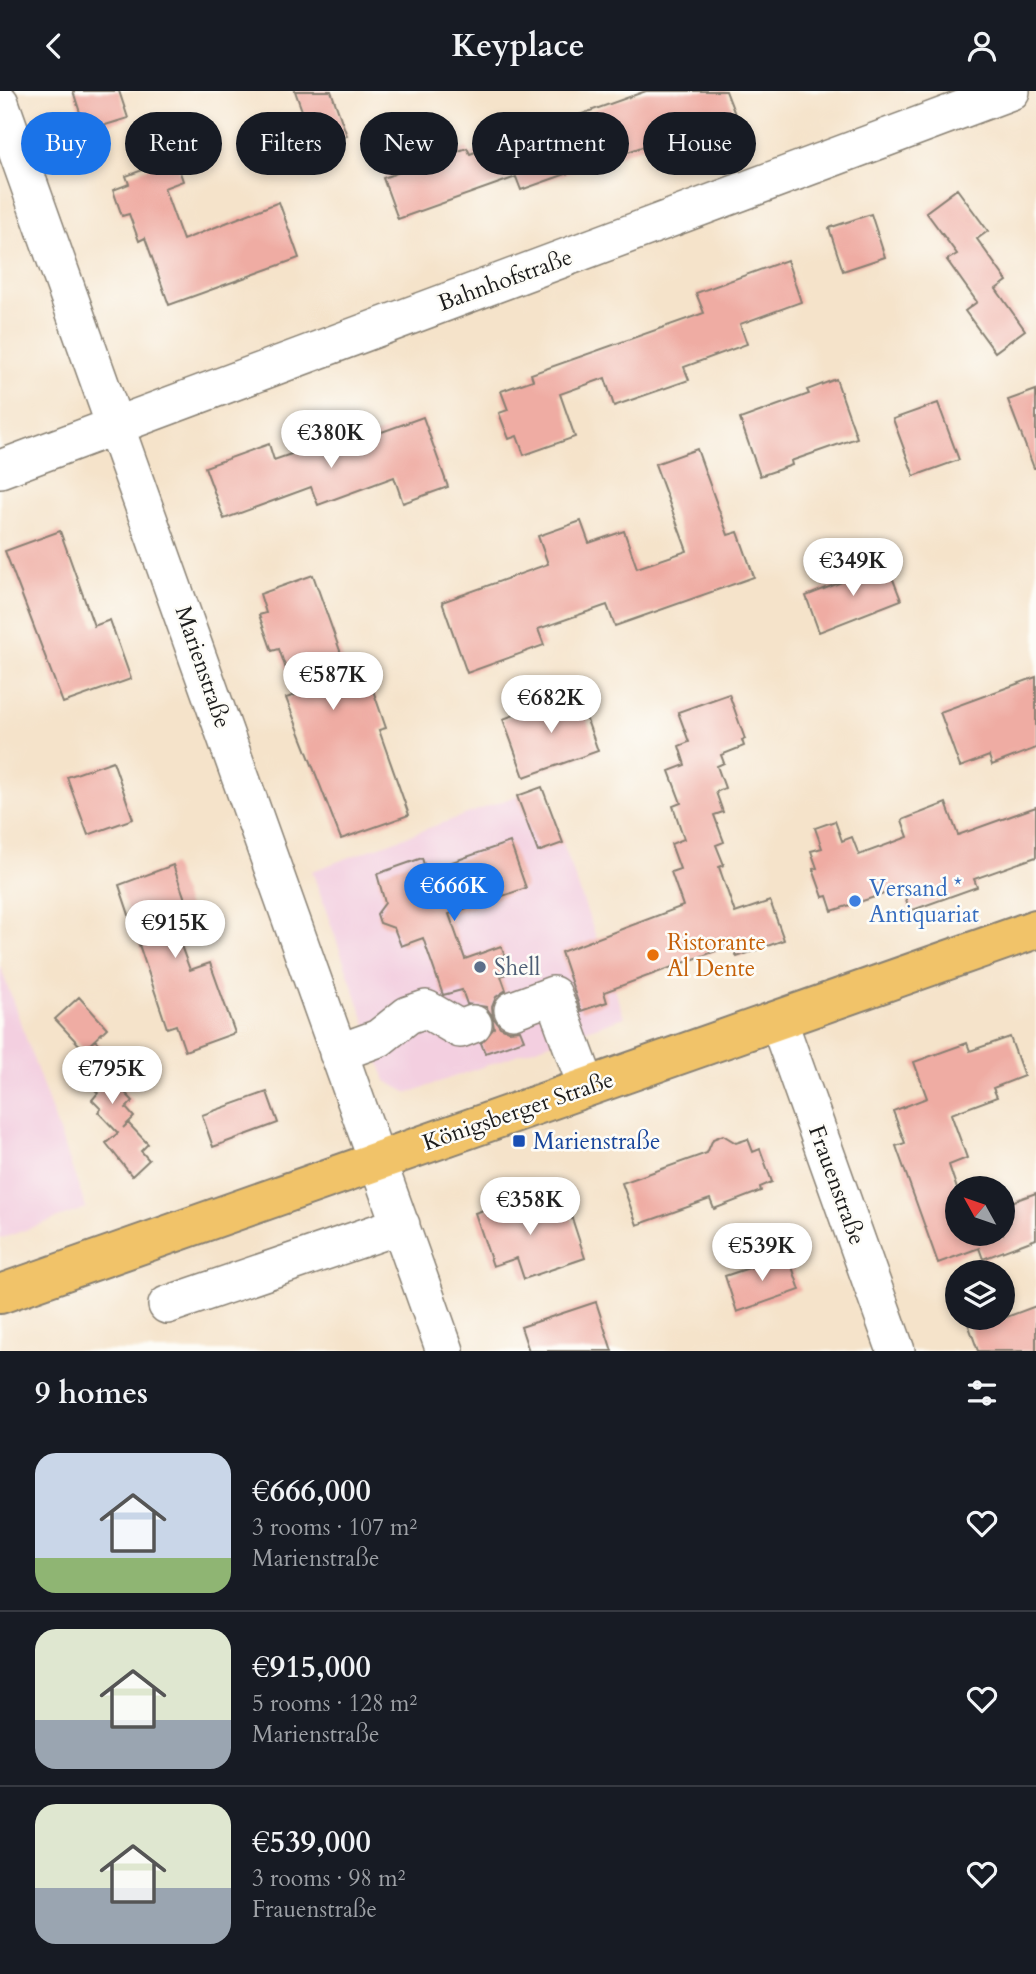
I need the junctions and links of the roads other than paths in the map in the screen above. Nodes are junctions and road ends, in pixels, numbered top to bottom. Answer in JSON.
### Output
{"nodes":[{"id":1,"x":1011,"y":91,"type":"edge"},
{"id":2,"x":0,"y":103,"type":"edge"},
{"id":3,"x":115,"y":426,"type":"junction"},
{"id":4,"x":0,"y":469,"type":"edge"},
{"id":5,"x":1036,"y":929,"type":"edge"},
{"id":6,"x":513,"y":1010,"type":"dead end"},
{"id":7,"x":778,"y":1020,"type":"junction"},
{"id":8,"x":473,"y":1024,"type":"dead end"},
{"id":9,"x":338,"y":1052,"type":"junction"},
{"id":10,"x":587,"y":1087,"type":"junction"},
{"id":11,"x":377,"y":1161,"type":"junction"},
{"id":12,"x":401,"y":1225,"type":"junction"},
{"id":13,"x":0,"y":1294,"type":"edge"},
{"id":14,"x":167,"y":1305,"type":"dead end"},
{"id":15,"x":445,"y":1351,"type":"edge"},
{"id":16,"x":896,"y":1351,"type":"edge"}],
"edges":[{"from":1,"to":3,"type":"street","name":"Bahnhofstraße"},
{"from":2,"to":3,"type":"street","name":"Marienstraße"},
{"from":3,"to":4,"type":"street","name":"Bahnhofstraße"},
{"from":3,"to":9,"type":"street","name":"Marienstraße"},
{"from":5,"to":7,"type":"main road","name":"Königsberger Straße"},
{"from":6,"to":10,"type":"street"},
{"from":7,"to":10,"type":"main road","name":"Königsberger Straße"},
{"from":7,"to":16,"type":"street","name":"Frauenstraße"},
{"from":8,"to":9,"type":"street"},
{"from":9,"to":11,"type":"street","name":"Marienstraße"},
{"from":10,"to":11,"type":"main road","name":"Königsberger Straße"},
{"from":11,"to":12,"type":"street","name":"Marienstraße"},
{"from":11,"to":13,"type":"main road","name":"Königsberger Straße"},
{"from":12,"to":14,"type":"street"},
{"from":12,"to":15,"type":"street","name":"Marienstraße"}]}
